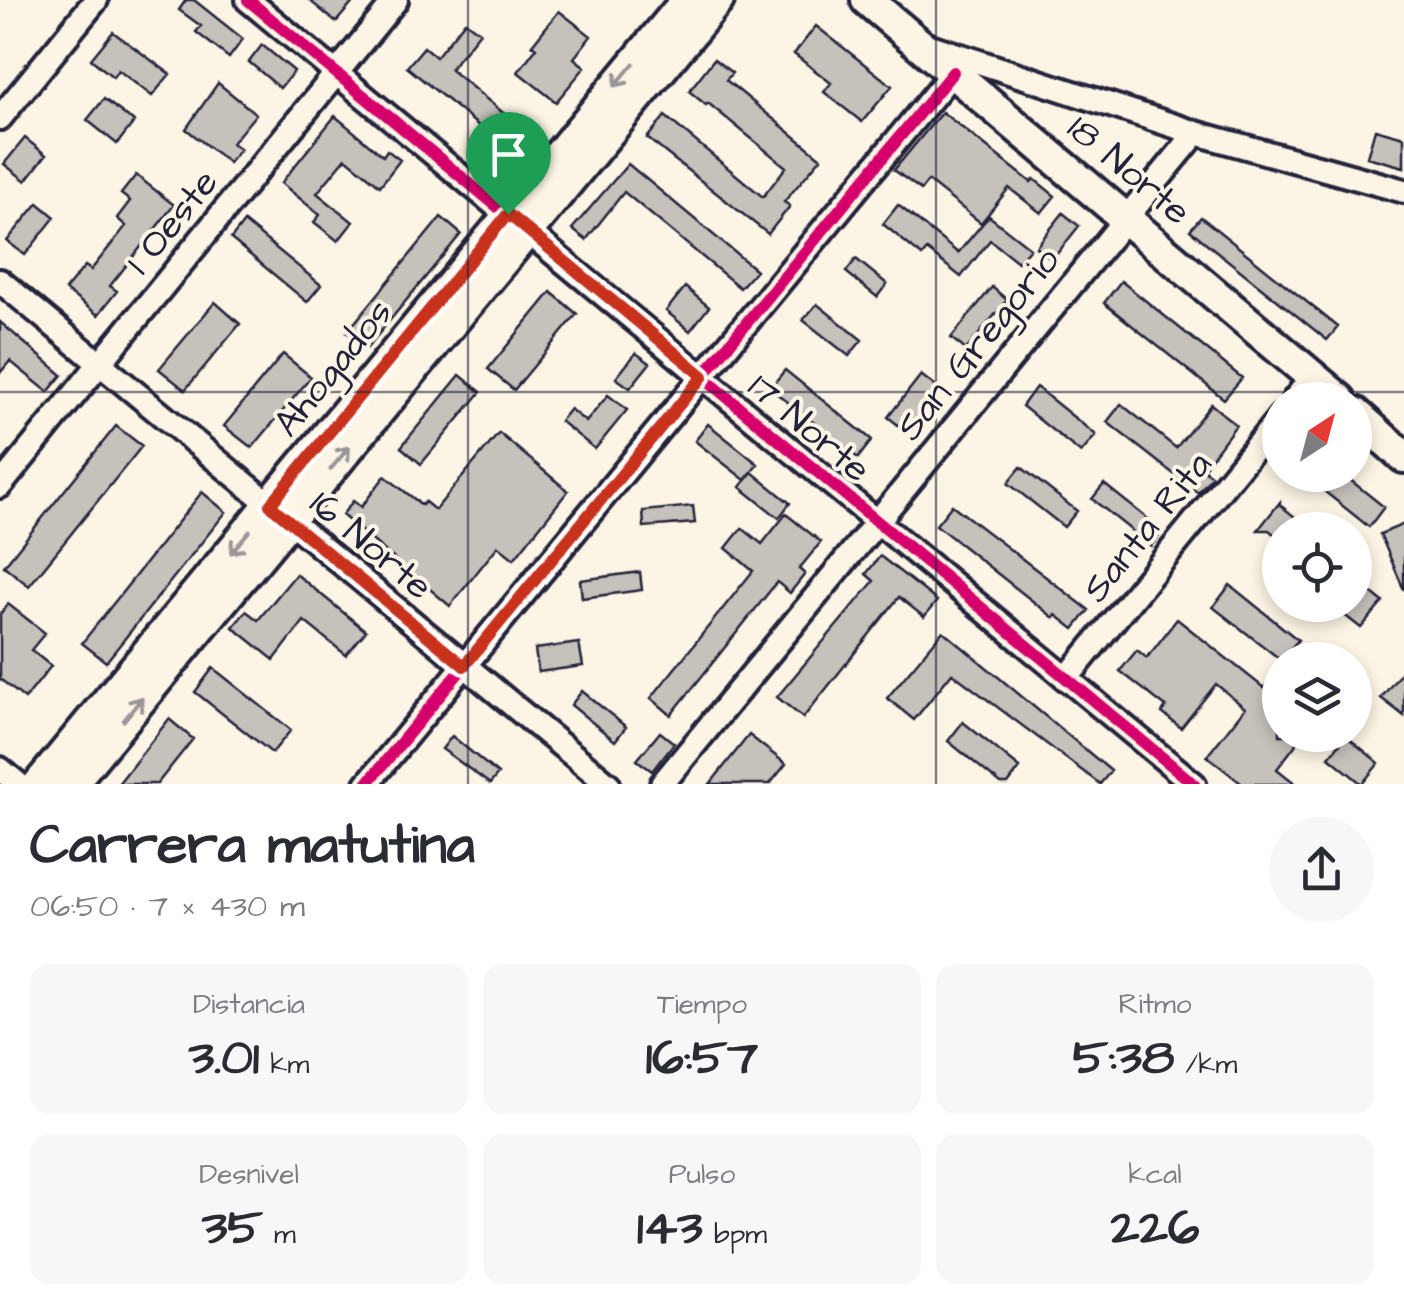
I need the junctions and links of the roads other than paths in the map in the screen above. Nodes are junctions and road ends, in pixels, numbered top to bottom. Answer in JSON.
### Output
{"nodes":[{"id":1,"x":96,"y":0,"type":"edge"},
{"id":2,"x":248,"y":0,"type":"edge"},
{"id":3,"x":396,"y":0,"type":"edge"},
{"id":4,"x":687,"y":0,"type":"edge"},
{"id":5,"x":718,"y":0,"type":"edge"},
{"id":6,"x":867,"y":0,"type":"edge"},
{"id":7,"x":917,"y":42,"type":"junction"},
{"id":8,"x":337,"y":72,"type":"junction"},
{"id":9,"x":953,"y":72,"type":"junction"},
{"id":10,"x":0,"y":118,"type":"edge"},
{"id":11,"x":1196,"y":133,"type":"junction"},
{"id":12,"x":1404,"y":191,"type":"edge"},
{"id":13,"x":1126,"y":218,"type":"junction"},
{"id":14,"x":518,"y":222,"type":"junction"},
{"id":15,"x":0,"y":281,"type":"edge"},
{"id":16,"x":100,"y":364,"type":"junction"},
{"id":17,"x":703,"y":376,"type":"junction"},
{"id":18,"x":1313,"y":376,"type":"junction"},
{"id":19,"x":1308,"y":382,"type":"edge"},
{"id":20,"x":1320,"y":382,"type":"edge"},
{"id":21,"x":1372,"y":428,"type":"edge"},
{"id":22,"x":1262,"y":438,"type":"edge"},
{"id":23,"x":1404,"y":457,"type":"edge"},
{"id":24,"x":0,"y":486,"type":"edge"},
{"id":25,"x":279,"y":513,"type":"junction"},
{"id":26,"x":876,"y":522,"type":"junction"},
{"id":27,"x":464,"y":666,"type":"junction"},
{"id":28,"x":1066,"y":679,"type":"junction"},
{"id":29,"x":0,"y":769,"type":"edge"},
{"id":30,"x":18,"y":784,"type":"edge"},
{"id":31,"x":39,"y":784,"type":"edge"},
{"id":32,"x":72,"y":784,"type":"edge"},
{"id":33,"x":367,"y":784,"type":"edge"},
{"id":34,"x":608,"y":784,"type":"edge"},
{"id":35,"x":662,"y":784,"type":"edge"},
{"id":36,"x":1194,"y":784,"type":"edge"}],
"edges":[{"from":1,"to":10,"type":"street"},
{"from":2,"to":8,"type":"street","name":"17 Norte"},
{"from":3,"to":8,"type":"street","name":"1 Oeste"},
{"from":4,"to":14,"type":"main road","name":"Ahogados","one_way":true},
{"from":5,"to":14,"type":"main road","name":"Ahogados"},
{"from":6,"to":7,"type":"main road","name":"18 Norte"},
{"from":7,"to":9,"type":"main road","name":"18 Norte"},
{"from":7,"to":11,"type":"street"},
{"from":8,"to":14,"type":"street","name":"17 Norte"},
{"from":8,"to":16,"type":"street","name":"1 Oeste"},
{"from":9,"to":13,"type":"main road","name":"18 Norte"},
{"from":9,"to":17,"type":"street"},
{"from":11,"to":12,"type":"street"},
{"from":11,"to":13,"type":"street","name":"San Gregorio"},
{"from":13,"to":18,"type":"main road","name":"18 Norte"},
{"from":13,"to":26,"type":"street","name":"San Gregorio"},
{"from":14,"to":17,"type":"street","name":"17 Norte"},
{"from":14,"to":25,"type":"main road","name":"Ahogados"},
{"from":15,"to":16,"type":"street","name":"16 Norte"},
{"from":16,"to":24,"type":"street","name":"1 Oeste"},
{"from":16,"to":25,"type":"street","name":"16 Norte"},
{"from":17,"to":26,"type":"street","name":"17 Norte"},
{"from":17,"to":27,"type":"street"},
{"from":18,"to":19,"type":"street"},
{"from":18,"to":20,"type":"main road","name":"18 Norte"},
{"from":21,"to":23,"type":"main road"},
{"from":22,"to":28,"type":"street","name":"Santa Rita"},
{"from":25,"to":27,"type":"street","name":"16 Norte"},
{"from":25,"to":31,"type":"main road","name":"Ahogados","one_way":true},
{"from":32,"to":25,"type":"main road","name":"Ahogados","one_way":true},
{"from":26,"to":28,"type":"street","name":"17 Norte"},
{"from":26,"to":35,"type":"street","name":"San Gregorio"},
{"from":27,"to":33,"type":"street"},
{"from":27,"to":34,"type":"street","name":"16 Norte"},
{"from":28,"to":36,"type":"street","name":"17 Norte"},
{"from":29,"to":30,"type":"street"}]}
